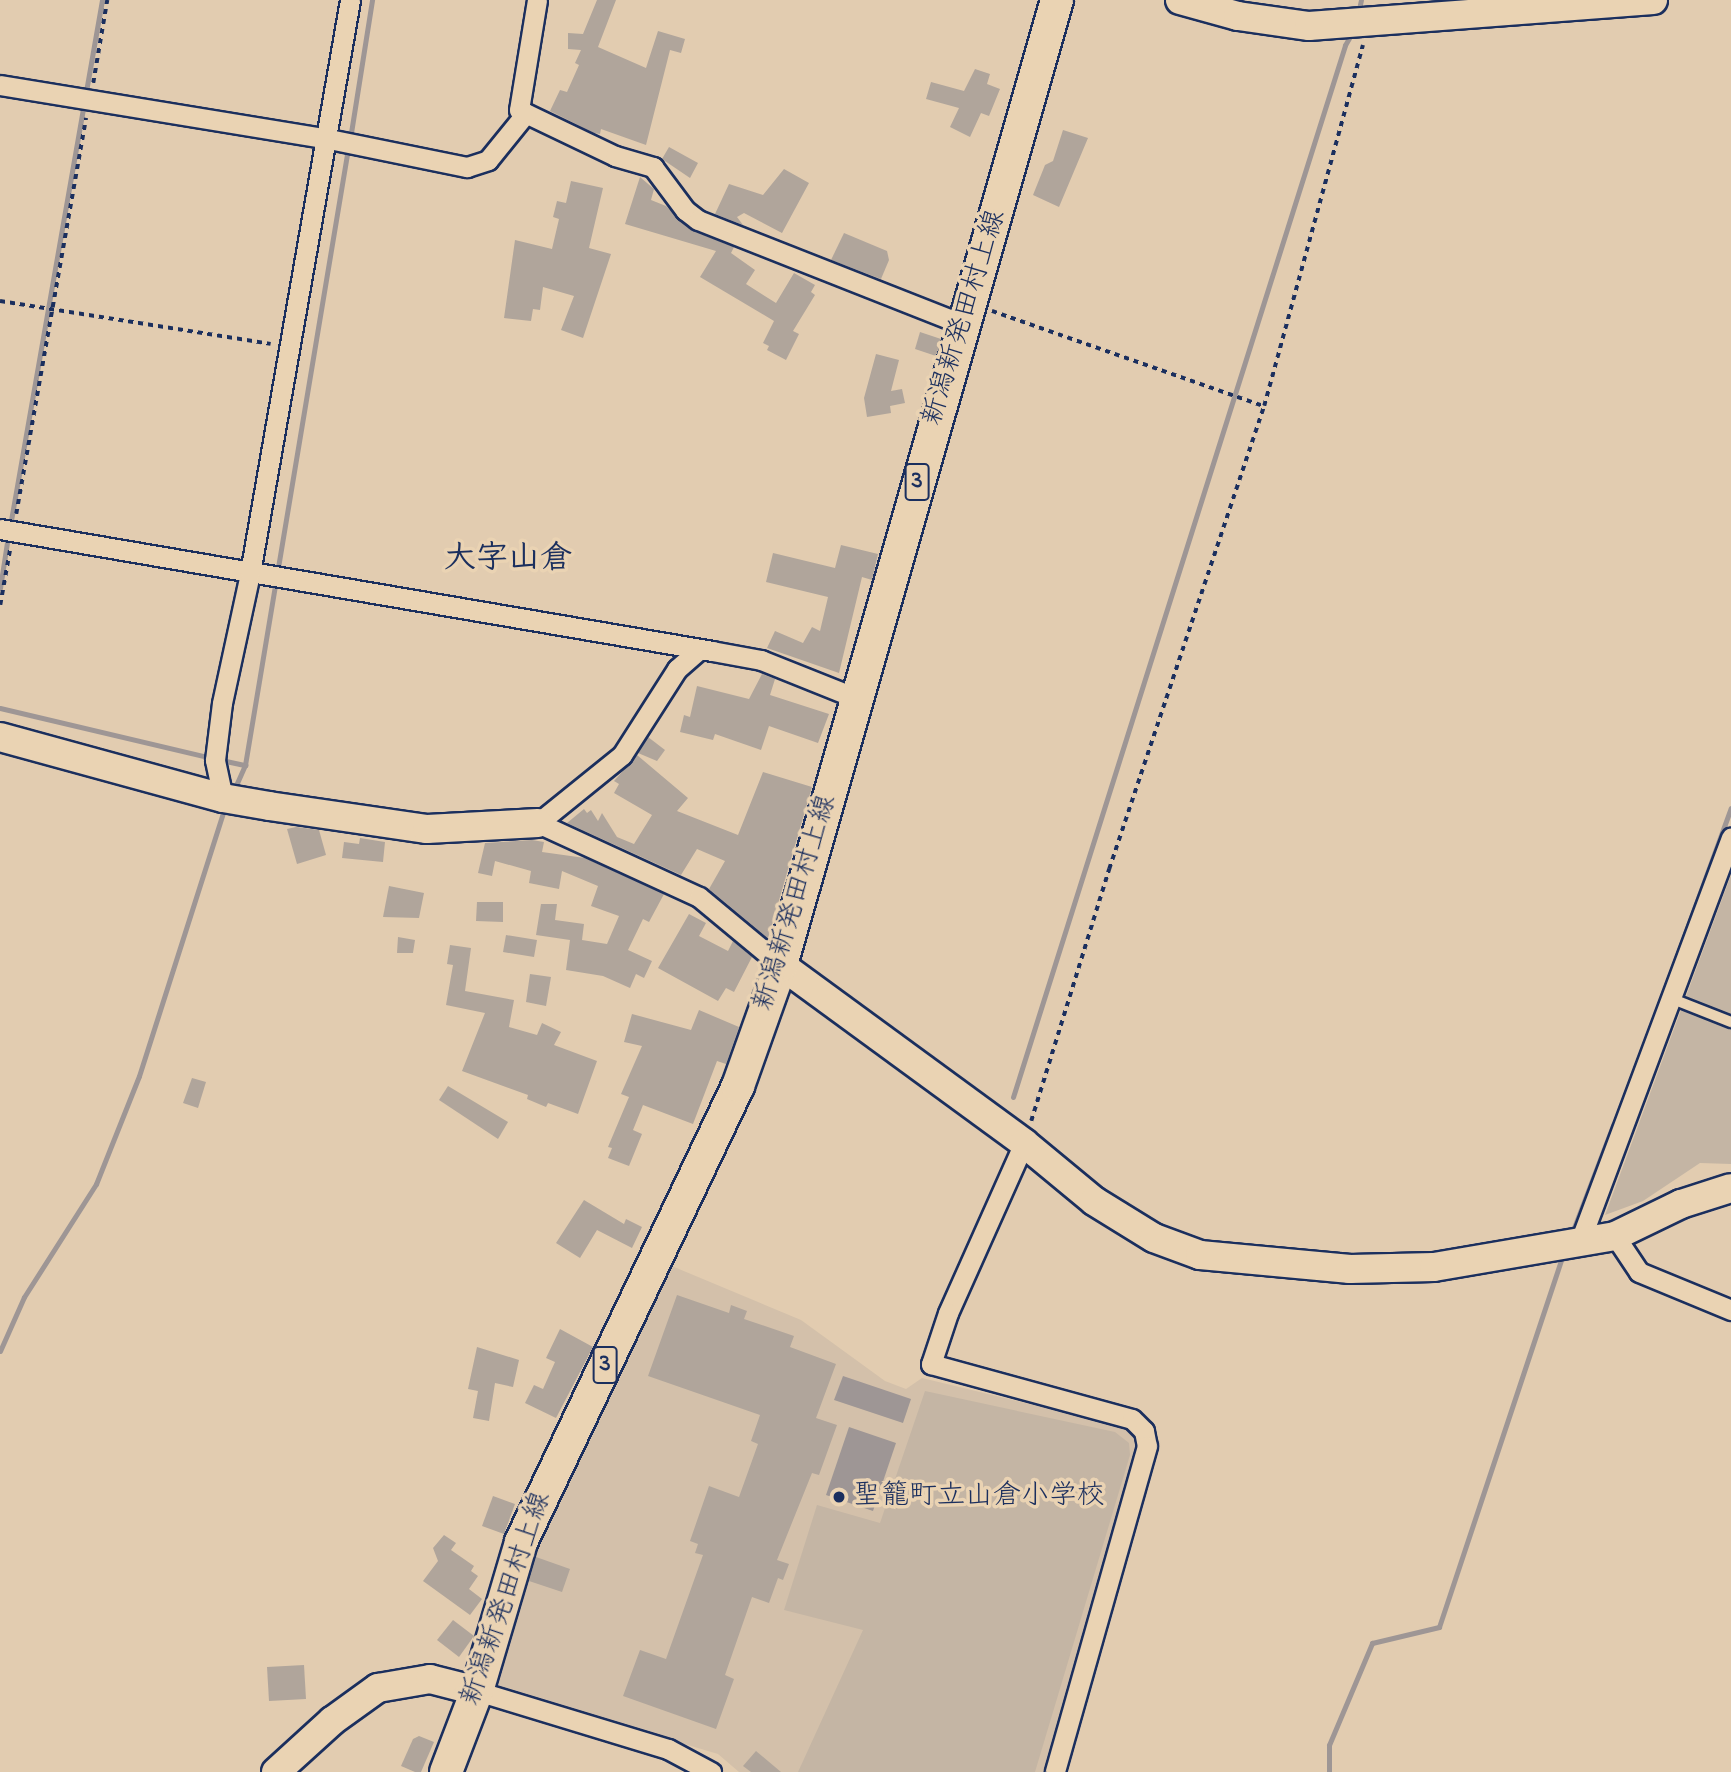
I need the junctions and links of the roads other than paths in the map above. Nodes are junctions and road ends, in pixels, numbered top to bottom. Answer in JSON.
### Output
{"nodes":[{"id":1,"x":350,"y":0,"type":"edge"},
{"id":2,"x":537,"y":0,"type":"edge"},
{"id":3,"x":1057,"y":0,"type":"edge"},
{"id":4,"x":1180,"y":0,"type":"edge"},
{"id":5,"x":1653,"y":0,"type":"edge"},
{"id":6,"x":0,"y":85,"type":"edge"},
{"id":7,"x":526,"y":113,"type":"junction"},
{"id":8,"x":324,"y":138,"type":"junction"},
{"id":9,"x":967,"y":314,"type":"junction"},
{"id":10,"x":9,"y":529,"type":"edge"},
{"id":11,"x":250,"y":573,"type":"junction"},
{"id":12,"x":698,"y":651,"type":"junction"},
{"id":13,"x":856,"y":698,"type":"junction"},
{"id":14,"x":0,"y":737,"type":"edge"},
{"id":15,"x":223,"y":798,"type":"junction"},
{"id":16,"x":538,"y":823,"type":"junction"},
{"id":17,"x":1731,"y":838,"type":"edge"},
{"id":18,"x":781,"y":965,"type":"junction"},
{"id":19,"x":1671,"y":998,"type":"junction"},
{"id":20,"x":1731,"y":1022,"type":"edge"},
{"id":21,"x":1024,"y":1143,"type":"junction"},
{"id":22,"x":1731,"y":1188,"type":"edge"},
{"id":23,"x":1615,"y":1236,"type":"junction"},
{"id":24,"x":1579,"y":1244,"type":"junction"},
{"id":25,"x":1731,"y":1310,"type":"edge"},
{"id":26,"x":477,"y":1691,"type":"junction"},
{"id":27,"x":276,"y":1772,"type":"edge"},
{"id":28,"x":446,"y":1772,"type":"edge"},
{"id":29,"x":711,"y":1772,"type":"edge"},
{"id":30,"x":1055,"y":1772,"type":"edge"}],
"edges":[{"from":1,"to":8,"type":"street"},
{"from":2,"to":7,"type":"street"},
{"from":3,"to":9,"type":"main road","name":"新潟新発田村上線","number":"3"},
{"from":4,"to":5,"type":"street"},
{"from":6,"to":8,"type":"street"},
{"from":7,"to":8,"type":"street"},
{"from":7,"to":9,"type":"street"},
{"from":8,"to":11,"type":"street"},
{"from":9,"to":13,"type":"main road","name":"新潟新発田村上線","number":"3"},
{"from":10,"to":11,"type":"street"},
{"from":11,"to":12,"type":"street"},
{"from":11,"to":15,"type":"street"},
{"from":12,"to":13,"type":"street"},
{"from":12,"to":16,"type":"street"},
{"from":13,"to":18,"type":"main road","name":"新潟新発田村上線","number":"3"},
{"from":14,"to":15,"type":"street"},
{"from":15,"to":16,"type":"street"},
{"from":16,"to":18,"type":"street"},
{"from":17,"to":19,"type":"street"},
{"from":18,"to":21,"type":"street"},
{"from":18,"to":26,"type":"main road","name":"新潟新発田村上線","number":"3"},
{"from":19,"to":20,"type":"lane"},
{"from":19,"to":24,"type":"street"},
{"from":21,"to":24,"type":"street"},
{"from":21,"to":30,"type":"street"},
{"from":22,"to":23,"type":"street"},
{"from":23,"to":24,"type":"street"},
{"from":23,"to":25,"type":"street"},
{"from":26,"to":27,"type":"street"},
{"from":26,"to":28,"type":"main road","name":"新潟新発田村上線","number":"3"},
{"from":26,"to":29,"type":"street"}]}
